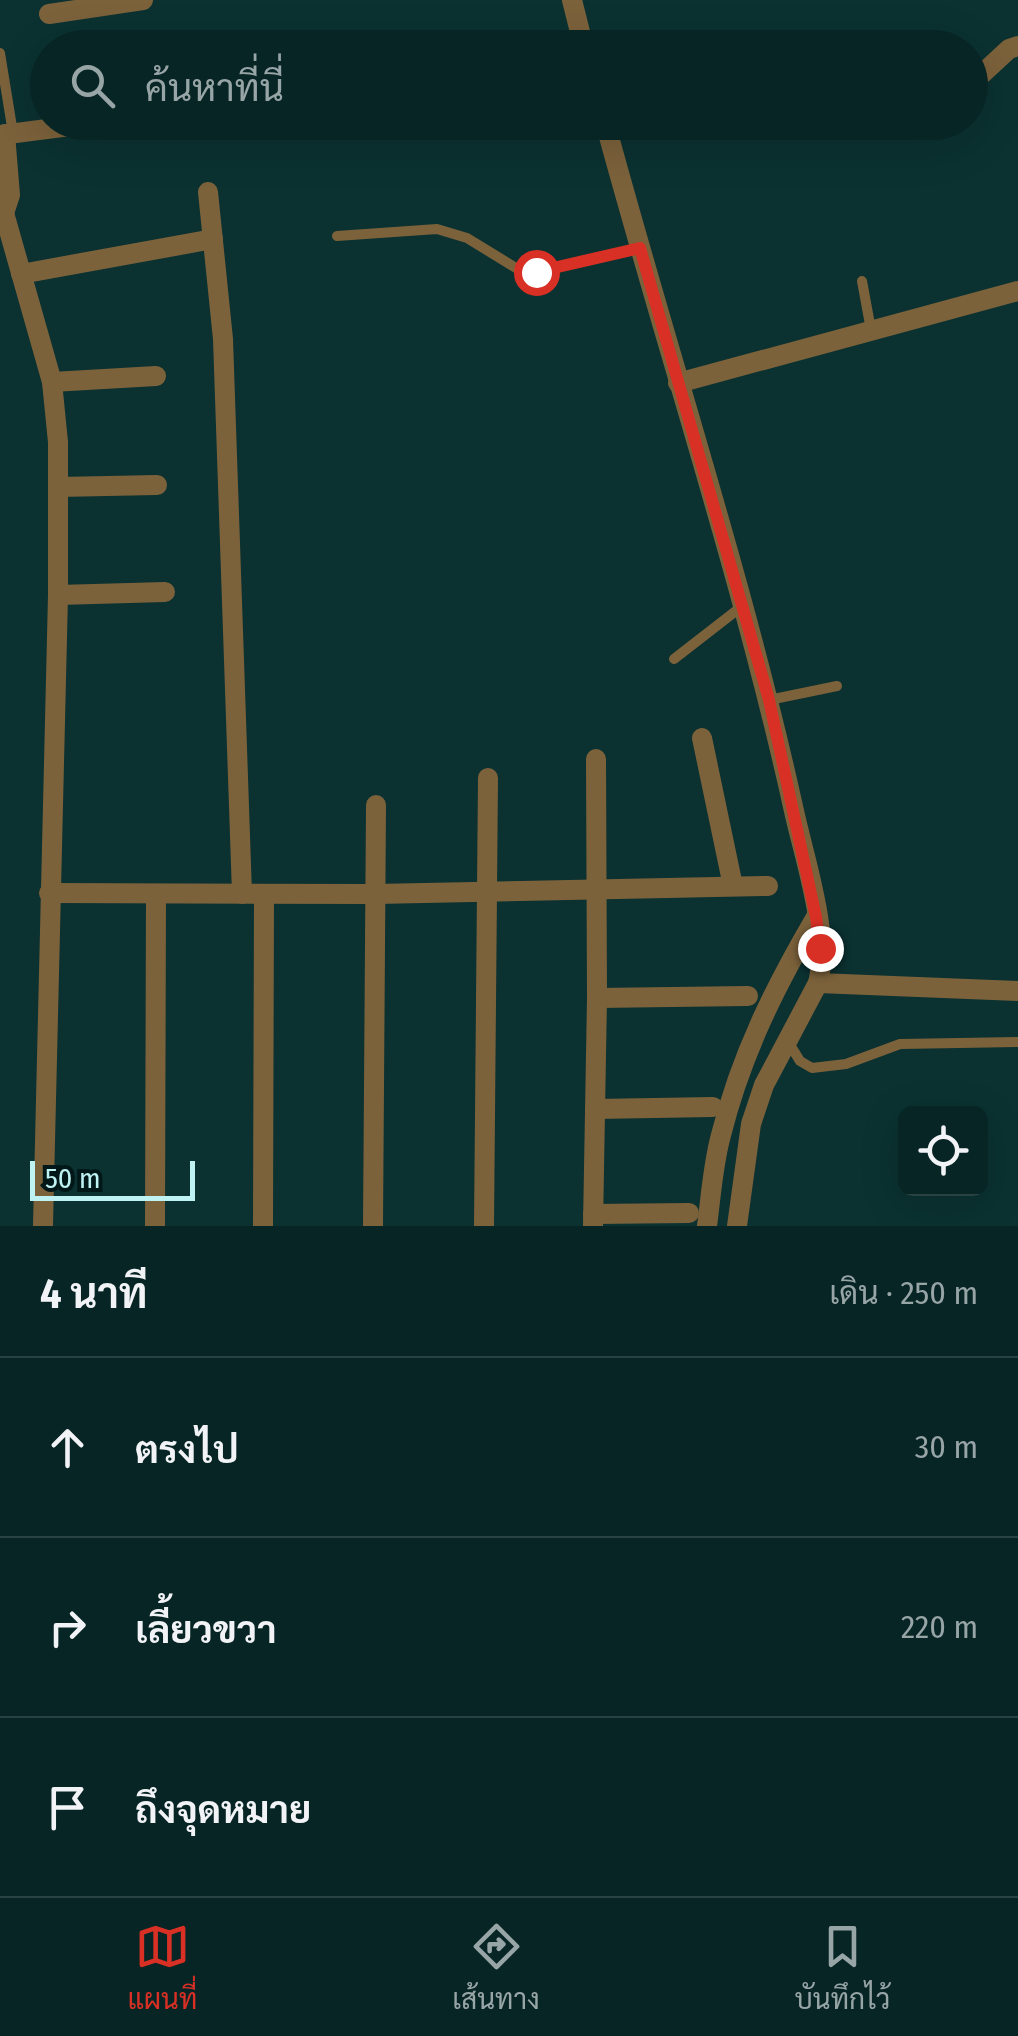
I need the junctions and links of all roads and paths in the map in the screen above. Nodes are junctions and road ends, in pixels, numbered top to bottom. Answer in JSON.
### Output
{"nodes":[{"id":1,"x":143,"y":0,"type":"edge"},
{"id":2,"x":572,"y":0,"type":"edge"},
{"id":3,"x":49,"y":14,"type":"dead end"},
{"id":4,"x":580,"y":30,"type":"edge"},
{"id":5,"x":1018,"y":46,"type":"edge"},
{"id":6,"x":0,"y":53,"type":"edge"},
{"id":7,"x":988,"y":68,"type":"edge"},
{"id":8,"x":6,"y":134,"type":"edge"},
{"id":9,"x":609,"y":140,"type":"edge"},
{"id":10,"x":208,"y":192,"type":"dead end"},
{"id":11,"x":2,"y":211,"type":"edge"},
{"id":12,"x":336,"y":236,"type":"dead end"},
{"id":13,"x":213,"y":238,"type":"junction"},
{"id":14,"x":640,"y":248,"type":"junction"},
{"id":15,"x":22,"y":274,"type":"junction"},
{"id":16,"x":862,"y":281,"type":"dead end"},
{"id":17,"x":1018,"y":291,"type":"edge"},
{"id":18,"x":870,"y":330,"type":"junction"},
{"id":19,"x":156,"y":376,"type":"dead end"},
{"id":20,"x":52,"y":382,"type":"junction"},
{"id":21,"x":678,"y":383,"type":"junction"},
{"id":22,"x":157,"y":485,"type":"dead end"},
{"id":23,"x":58,"y":487,"type":"junction"},
{"id":24,"x":165,"y":592,"type":"dead end"},
{"id":25,"x":58,"y":595,"type":"junction"},
{"id":26,"x":741,"y":607,"type":"junction"},
{"id":27,"x":674,"y":659,"type":"dead end"},
{"id":28,"x":836,"y":686,"type":"dead end"},
{"id":29,"x":769,"y":700,"type":"junction"},
{"id":30,"x":702,"y":738,"type":"dead end"},
{"id":31,"x":596,"y":759,"type":"dead end"},
{"id":32,"x":488,"y":778,"type":"dead end"},
{"id":33,"x":376,"y":804,"type":"dead end"},
{"id":34,"x":733,"y":886,"type":"junction"},
{"id":35,"x":768,"y":886,"type":"dead end"},
{"id":36,"x":598,"y":890,"type":"junction"},
{"id":37,"x":488,"y":891,"type":"junction"},
{"id":38,"x":49,"y":893,"type":"junction"},
{"id":39,"x":156,"y":894,"type":"junction"},
{"id":40,"x":242,"y":894,"type":"junction"},
{"id":41,"x":264,"y":894,"type":"junction"},
{"id":42,"x":376,"y":894,"type":"junction"},
{"id":43,"x":816,"y":917,"type":"junction"},
{"id":44,"x":818,"y":983,"type":"junction"},
{"id":45,"x":1018,"y":991,"type":"edge"},
{"id":46,"x":748,"y":996,"type":"dead end"},
{"id":47,"x":597,"y":998,"type":"junction"},
{"id":48,"x":786,"y":1040,"type":"junction"},
{"id":49,"x":1018,"y":1042,"type":"edge"},
{"id":50,"x":712,"y":1107,"type":"dead end"},
{"id":51,"x":595,"y":1109,"type":"junction"},
{"id":52,"x":689,"y":1212,"type":"dead end"},
{"id":53,"x":593,"y":1220,"type":"edge"},
{"id":54,"x":43,"y":1226,"type":"edge"},
{"id":55,"x":154,"y":1226,"type":"edge"},
{"id":56,"x":263,"y":1226,"type":"edge"},
{"id":57,"x":373,"y":1226,"type":"edge"},
{"id":58,"x":484,"y":1226,"type":"edge"},
{"id":59,"x":706,"y":1226,"type":"edge"},
{"id":60,"x":737,"y":1226,"type":"edge"}],
"edges":[{"from":1,"to":3,"type":"street"},
{"from":2,"to":4,"type":"street"},
{"from":5,"to":7,"type":"street"},
{"from":6,"to":8,"type":"lane"},
{"from":8,"to":11,"type":"street"},
{"from":9,"to":14,"type":"street"},
{"from":10,"to":13,"type":"street"},
{"from":11,"to":15,"type":"street"},
{"from":12,"to":14,"type":"lane"},
{"from":13,"to":15,"type":"street"},
{"from":13,"to":40,"type":"street"},
{"from":14,"to":21,"type":"street"},
{"from":15,"to":20,"type":"street"},
{"from":16,"to":18,"type":"lane"},
{"from":17,"to":18,"type":"street"},
{"from":18,"to":21,"type":"street"},
{"from":19,"to":20,"type":"street"},
{"from":20,"to":23,"type":"street"},
{"from":21,"to":26,"type":"street"},
{"from":22,"to":23,"type":"street"},
{"from":23,"to":25,"type":"street"},
{"from":24,"to":25,"type":"street"},
{"from":25,"to":38,"type":"street"},
{"from":26,"to":27,"type":"lane"},
{"from":26,"to":29,"type":"street"},
{"from":28,"to":29,"type":"lane"},
{"from":29,"to":43,"type":"street"},
{"from":30,"to":34,"type":"street"},
{"from":31,"to":36,"type":"street"},
{"from":32,"to":37,"type":"street"},
{"from":33,"to":42,"type":"street"},
{"from":34,"to":35,"type":"street"},
{"from":34,"to":36,"type":"street"},
{"from":36,"to":37,"type":"street"},
{"from":36,"to":47,"type":"street"},
{"from":37,"to":42,"type":"street"},
{"from":37,"to":58,"type":"street"},
{"from":38,"to":39,"type":"street"},
{"from":38,"to":54,"type":"street"},
{"from":39,"to":40,"type":"street"},
{"from":39,"to":55,"type":"street"},
{"from":40,"to":41,"type":"street"},
{"from":41,"to":42,"type":"street"},
{"from":41,"to":56,"type":"street"},
{"from":42,"to":57,"type":"street"},
{"from":43,"to":44,"type":"street"},
{"from":43,"to":59,"type":"street"},
{"from":44,"to":45,"type":"street"},
{"from":44,"to":48,"type":"street"},
{"from":46,"to":47,"type":"street"},
{"from":47,"to":51,"type":"street"},
{"from":48,"to":49,"type":"lane"},
{"from":48,"to":60,"type":"street"},
{"from":50,"to":51,"type":"street"},
{"from":51,"to":53,"type":"street"},
{"from":52,"to":53,"type":"street"}]}
